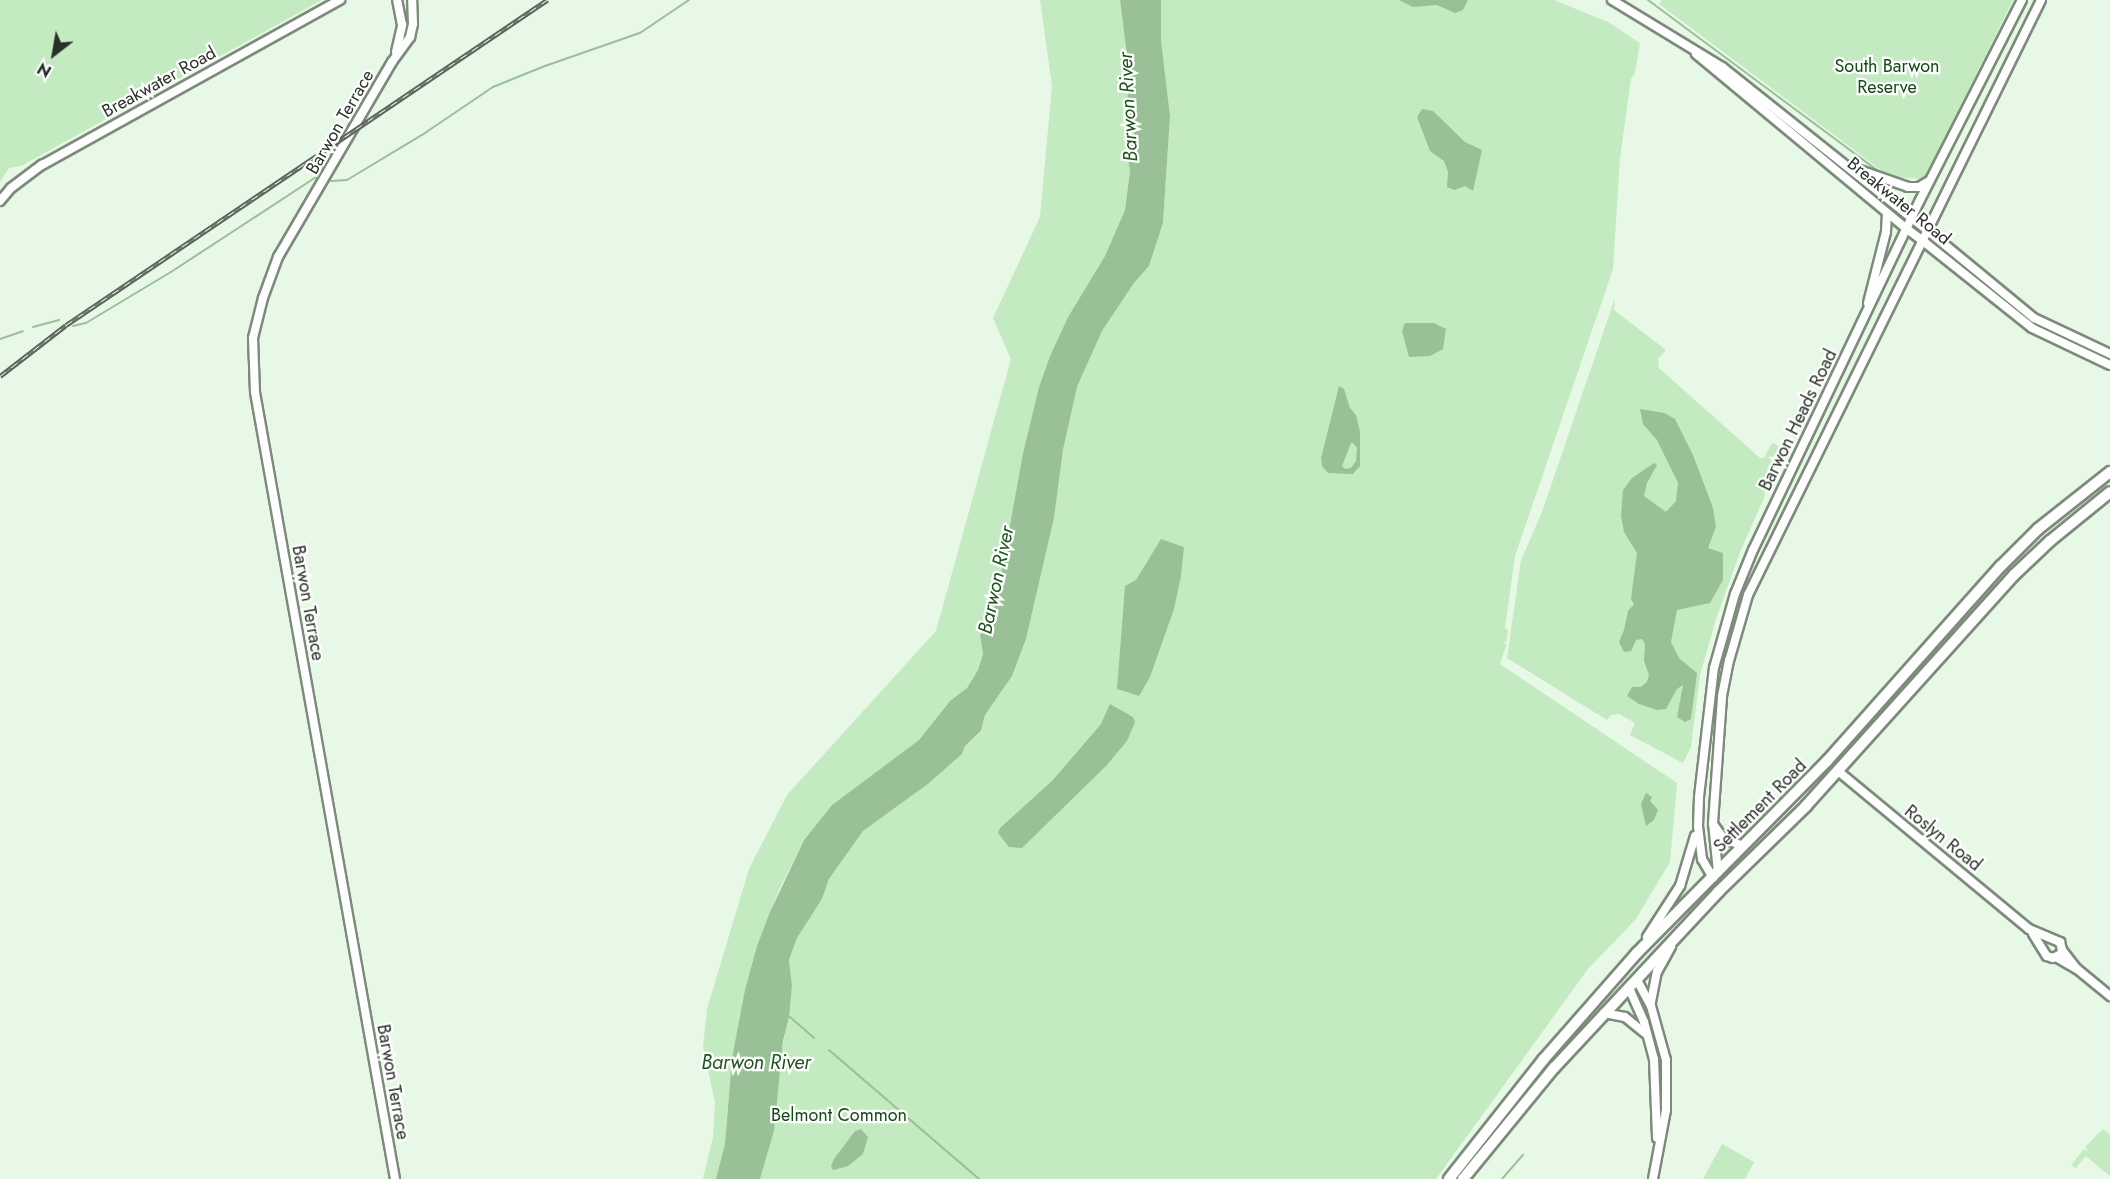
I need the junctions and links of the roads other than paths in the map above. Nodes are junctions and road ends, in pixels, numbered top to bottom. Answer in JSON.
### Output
{"nodes":[{"id":1,"x":339,"y":0,"type":"edge"},
{"id":2,"x":348,"y":0,"type":"edge"},
{"id":3,"x":391,"y":0,"type":"edge"},
{"id":4,"x":397,"y":0,"type":"edge"},
{"id":5,"x":412,"y":0,"type":"edge"},
{"id":6,"x":1612,"y":0,"type":"edge"},
{"id":7,"x":2022,"y":0,"type":"edge"},
{"id":8,"x":2041,"y":0,"type":"edge"},
{"id":9,"x":327,"y":9,"type":"junction"},
{"id":10,"x":402,"y":20,"type":"junction"},
{"id":11,"x":1681,"y":42,"type":"junction"},
{"id":12,"x":392,"y":62,"type":"junction"},
{"id":13,"x":1844,"y":164,"type":"junction"},
{"id":14,"x":1930,"y":179,"type":"junction"},
{"id":15,"x":0,"y":201,"type":"edge"},
{"id":16,"x":1887,"y":214,"type":"junction"},
{"id":17,"x":1912,"y":219,"type":"junction"},
{"id":18,"x":1907,"y":229,"type":"junction"},
{"id":19,"x":1928,"y":231,"type":"junction"},
{"id":20,"x":1923,"y":241,"type":"junction"},
{"id":21,"x":1865,"y":316,"type":"junction"},
{"id":22,"x":2109,"y":359,"type":"edge"},
{"id":23,"x":1822,"y":442,"type":"junction"},
{"id":24,"x":1800,"y":455,"type":"junction"},
{"id":25,"x":2110,"y":472,"type":"edge"},
{"id":26,"x":2110,"y":492,"type":"edge"},
{"id":27,"x":1981,"y":587,"type":"junction"},
{"id":28,"x":1993,"y":598,"type":"junction"},
{"id":29,"x":1827,"y":761,"type":"junction"},
{"id":30,"x":1717,"y":764,"type":"junction"},
{"id":31,"x":1838,"y":771,"type":"junction"},
{"id":32,"x":1700,"y":782,"type":"junction"},
{"id":33,"x":1698,"y":813,"type":"junction"},
{"id":34,"x":1713,"y":823,"type":"junction"},
{"id":35,"x":1743,"y":846,"type":"junction"},
{"id":36,"x":1715,"y":875,"type":"junction"},
{"id":37,"x":1723,"y":888,"type":"junction"},
{"id":38,"x":2028,"y":928,"type":"junction"},
{"id":39,"x":1679,"y":936,"type":"junction"},
{"id":40,"x":2051,"y":939,"type":"junction"},
{"id":41,"x":2043,"y":948,"type":"junction"},
{"id":42,"x":2062,"y":950,"type":"junction"},
{"id":43,"x":1637,"y":953,"type":"junction"},
{"id":44,"x":2056,"y":957,"type":"junction"},
{"id":45,"x":1623,"y":969,"type":"junction"},
{"id":46,"x":2077,"y":969,"type":"junction"},
{"id":47,"x":1633,"y":984,"type":"junction"},
{"id":48,"x":2110,"y":996,"type":"edge"},
{"id":49,"x":1651,"y":1006,"type":"junction"},
{"id":50,"x":1605,"y":1013,"type":"junction"},
{"id":51,"x":1649,"y":1038,"type":"junction"},
{"id":52,"x":1656,"y":1078,"type":"junction"},
{"id":53,"x":1668,"y":1079,"type":"junction"},
{"id":54,"x":1657,"y":1155,"type":"junction"},
{"id":55,"x":395,"y":1179,"type":"edge"},
{"id":56,"x":1449,"y":1179,"type":"edge"},
{"id":57,"x":1464,"y":1179,"type":"edge"},
{"id":58,"x":1653,"y":1179,"type":"edge"}],
"edges":[{"from":1,"to":9,"type":"street","name":"Breakwater Road"},
{"from":2,"to":9,"type":"street"},
{"from":3,"to":10,"type":"street"},
{"from":4,"to":10,"type":"street","name":"Barwon Terrace"},
{"from":5,"to":12,"type":"street","name":"Barwon Terrace"},
{"from":6,"to":11,"type":"street","name":"Breakwater Road"},
{"from":7,"to":14,"type":"main road","name":"Barwon Heads Road"},
{"from":8,"to":19,"type":"main road","name":"Barwon Heads Road"},
{"from":9,"to":15,"type":"street","name":"Breakwater Road"},
{"from":10,"to":12,"type":"street","name":"Barwon Terrace"},
{"from":11,"to":13,"type":"street","name":"Breakwater Road"},
{"from":11,"to":16,"type":"street","name":"Breakwater Road"},
{"from":12,"to":55,"type":"street","name":"Barwon Terrace"},
{"from":13,"to":14,"type":"street"},
{"from":13,"to":17,"type":"street","name":"Breakwater Road"},
{"from":14,"to":17,"type":"main road","name":"Barwon Heads Road"},
{"from":16,"to":18,"type":"street","name":"Breakwater Road"},
{"from":16,"to":21,"type":"street"},
{"from":17,"to":18,"type":"main road","name":"Barwon Heads Road"},
{"from":17,"to":19,"type":"main road","name":"Breakwater Road"},
{"from":18,"to":20,"type":"main road","name":"Breakwater Road"},
{"from":18,"to":21,"type":"main road","name":"Barwon Heads Road"},
{"from":19,"to":20,"type":"main road","name":"Barwon Heads Road"},
{"from":19,"to":22,"type":"street","name":"Breakwater Road"},
{"from":20,"to":22,"type":"street","name":"Breakwater Road"},
{"from":20,"to":23,"type":"main road","name":"Barwon Heads Road"},
{"from":21,"to":24,"type":"main road","name":"Barwon Heads Road"},
{"from":23,"to":24,"type":"main road"},
{"from":23,"to":30,"type":"main road","name":"Barwon Heads Road"},
{"from":24,"to":32,"type":"main road","name":"Barwon Heads Road"},
{"from":25,"to":27,"type":"highway","name":"Settlement Road"},
{"from":26,"to":28,"type":"highway","name":"Settlement Road"},
{"from":27,"to":28,"type":"highway"},
{"from":27,"to":29,"type":"highway","name":"Settlement Road"},
{"from":28,"to":31,"type":"highway","name":"Settlement Road"},
{"from":29,"to":31,"type":"highway"},
{"from":29,"to":35,"type":"highway","name":"Settlement Road"},
{"from":30,"to":32,"type":"main road"},
{"from":30,"to":34,"type":"main road","name":"Barwon Heads Road"},
{"from":31,"to":37,"type":"highway","name":"Settlement Road"},
{"from":31,"to":38,"type":"street","name":"Roslyn Road"},
{"from":32,"to":33,"type":"main road","name":"Barwon Heads Road"},
{"from":33,"to":36,"type":"main road","name":"Barwon Heads Road"},
{"from":33,"to":43,"type":"main road"},
{"from":34,"to":35,"type":"main road"},
{"from":34,"to":36,"type":"main road","name":"Barwon Heads Road"},
{"from":35,"to":36,"type":"highway","name":"Settlement Road"},
{"from":36,"to":37,"type":"highway"},
{"from":36,"to":43,"type":"highway","name":"Settlement Road"},
{"from":37,"to":39,"type":"highway","name":"Settlement Road"},
{"from":38,"to":40,"type":"street","name":"Roslyn Road"},
{"from":38,"to":41,"type":"street","name":"Roslyn Road"},
{"from":39,"to":47,"type":"highway","name":"Settlement Road"},
{"from":39,"to":49,"type":"street"},
{"from":40,"to":41,"type":"street"},
{"from":40,"to":42,"type":"street","name":"Roslyn Road"},
{"from":41,"to":44,"type":"street","name":"Roslyn Road"},
{"from":42,"to":44,"type":"street"},
{"from":42,"to":46,"type":"street","name":"Roslyn Road"},
{"from":43,"to":45,"type":"highway","name":"Settlement Road"},
{"from":44,"to":46,"type":"street","name":"Roslyn Road"},
{"from":45,"to":47,"type":"highway"},
{"from":45,"to":56,"type":"highway","name":"Settlement Road"},
{"from":46,"to":48,"type":"street","name":"Roslyn Road"},
{"from":47,"to":49,"type":"street"},
{"from":47,"to":50,"type":"highway","name":"Settlement Road"},
{"from":47,"to":51,"type":"street"},
{"from":49,"to":53,"type":"street"},
{"from":50,"to":51,"type":"street"},
{"from":50,"to":57,"type":"highway","name":"Settlement Road"},
{"from":51,"to":52,"type":"street"},
{"from":52,"to":53,"type":"street"},
{"from":52,"to":54,"type":"street"},
{"from":53,"to":54,"type":"street"},
{"from":54,"to":58,"type":"street"}]}
